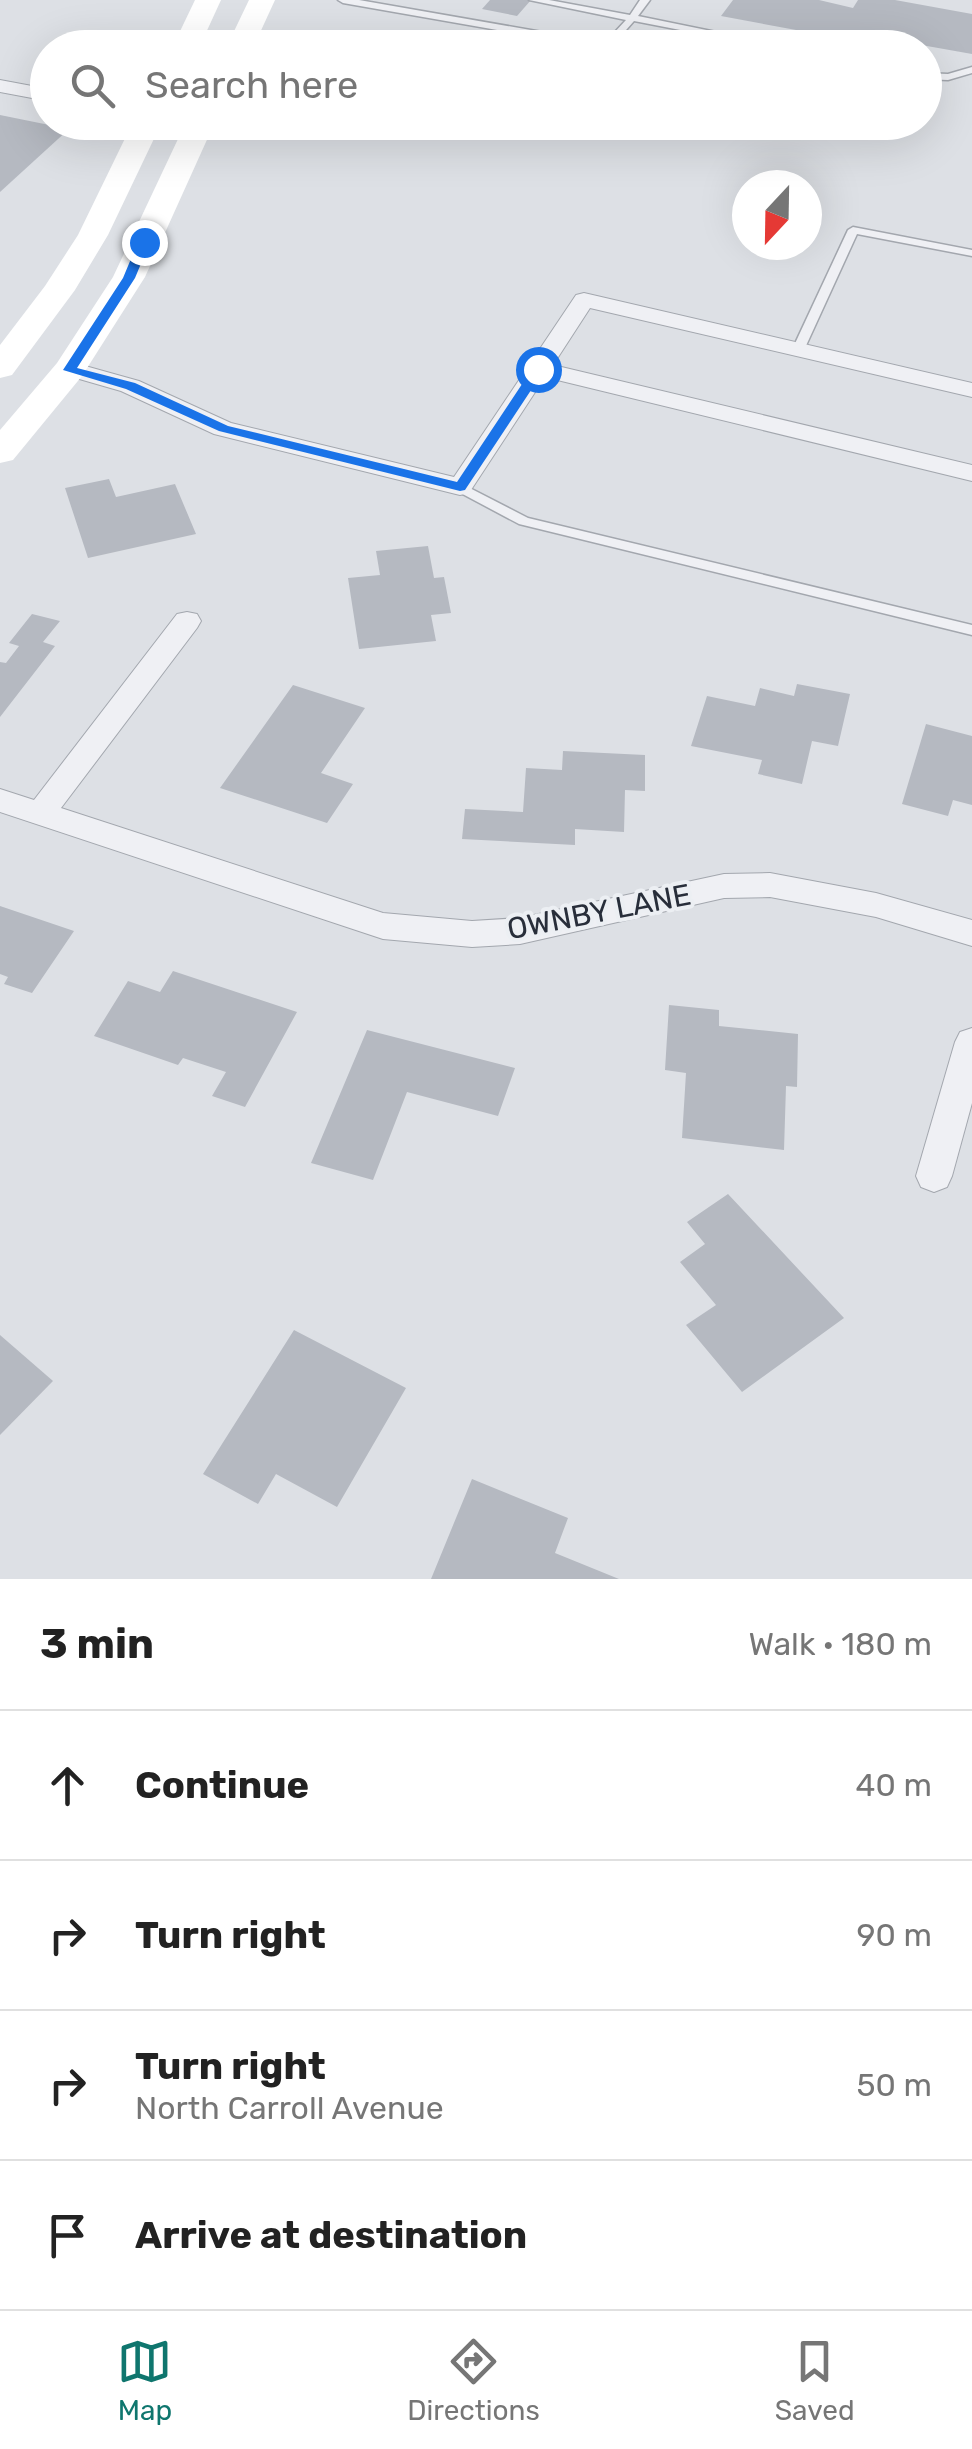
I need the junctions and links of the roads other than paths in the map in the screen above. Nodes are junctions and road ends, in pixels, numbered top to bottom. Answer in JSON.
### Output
{"nodes":[{"id":1,"x":208,"y":0,"type":"edge"},
{"id":2,"x":262,"y":0,"type":"edge"},
{"id":3,"x":343,"y":0,"type":"edge"},
{"id":4,"x":534,"y":0,"type":"edge"},
{"id":5,"x":646,"y":0,"type":"edge"},
{"id":6,"x":378,"y":2,"type":"edge"},
{"id":7,"x":632,"y":18,"type":"junction"},
{"id":8,"x":194,"y":30,"type":"edge"},
{"id":9,"x":248,"y":30,"type":"edge"},
{"id":10,"x":521,"y":30,"type":"edge"},
{"id":11,"x":621,"y":30,"type":"edge"},
{"id":12,"x":696,"y":30,"type":"edge"},
{"id":13,"x":972,"y":70,"type":"edge"},
{"id":14,"x":942,"y":77,"type":"edge"},
{"id":15,"x":0,"y":86,"type":"edge"},
{"id":16,"x":30,"y":92,"type":"edge"},
{"id":17,"x":139,"y":140,"type":"edge"},
{"id":18,"x":179,"y":140,"type":"edge"},
{"id":19,"x":191,"y":140,"type":"edge"},
{"id":20,"x":180,"y":162,"type":"junction"},
{"id":21,"x":972,"y":253,"type":"edge"},
{"id":22,"x":798,"y":350,"type":"junction"},
{"id":23,"x":0,"y":368,"type":"edge"},
{"id":24,"x":538,"y":369,"type":"junction"},
{"id":25,"x":70,"y":370,"type":"junction"},
{"id":26,"x":972,"y":390,"type":"edge"},
{"id":27,"x":0,"y":452,"type":"edge"},
{"id":28,"x":972,"y":473,"type":"edge"},
{"id":29,"x":460,"y":487,"type":"junction"},
{"id":30,"x":187,"y":620,"type":"dead end"},
{"id":31,"x":972,"y":630,"type":"edge"},
{"id":32,"x":0,"y":800,"type":"edge"},
{"id":33,"x":40,"y":813,"type":"junction"},
{"id":34,"x":972,"y":933,"type":"edge"},
{"id":35,"x":972,"y":1042,"type":"edge"},
{"id":36,"x":934,"y":1176,"type":"dead end"}],
"edges":[{"from":1,"to":8,"type":"main road"},
{"from":2,"to":9,"type":"main road"},
{"from":3,"to":6,"type":"lane"},
{"from":4,"to":7,"type":"lane"},
{"from":5,"to":7,"type":"lane"},
{"from":6,"to":10,"type":"lane"},
{"from":7,"to":11,"type":"lane"},
{"from":7,"to":12,"type":"lane"},
{"from":13,"to":14,"type":"lane"},
{"from":15,"to":16,"type":"street"},
{"from":17,"to":23,"type":"main road"},
{"from":18,"to":20,"type":"street"},
{"from":19,"to":20,"type":"main road"},
{"from":20,"to":25,"type":"main road"},
{"from":21,"to":22,"type":"lane"},
{"from":22,"to":24,"type":"street"},
{"from":22,"to":26,"type":"street"},
{"from":24,"to":28,"type":"street"},
{"from":24,"to":29,"type":"street"},
{"from":25,"to":27,"type":"main road"},
{"from":25,"to":29,"type":"street"},
{"from":29,"to":31,"type":"lane"},
{"from":30,"to":33,"type":"street"},
{"from":32,"to":33,"type":"street","name":"OWNBY LANE"},
{"from":33,"to":34,"type":"street","name":"OWNBY LANE"},
{"from":35,"to":36,"type":"street"}]}
